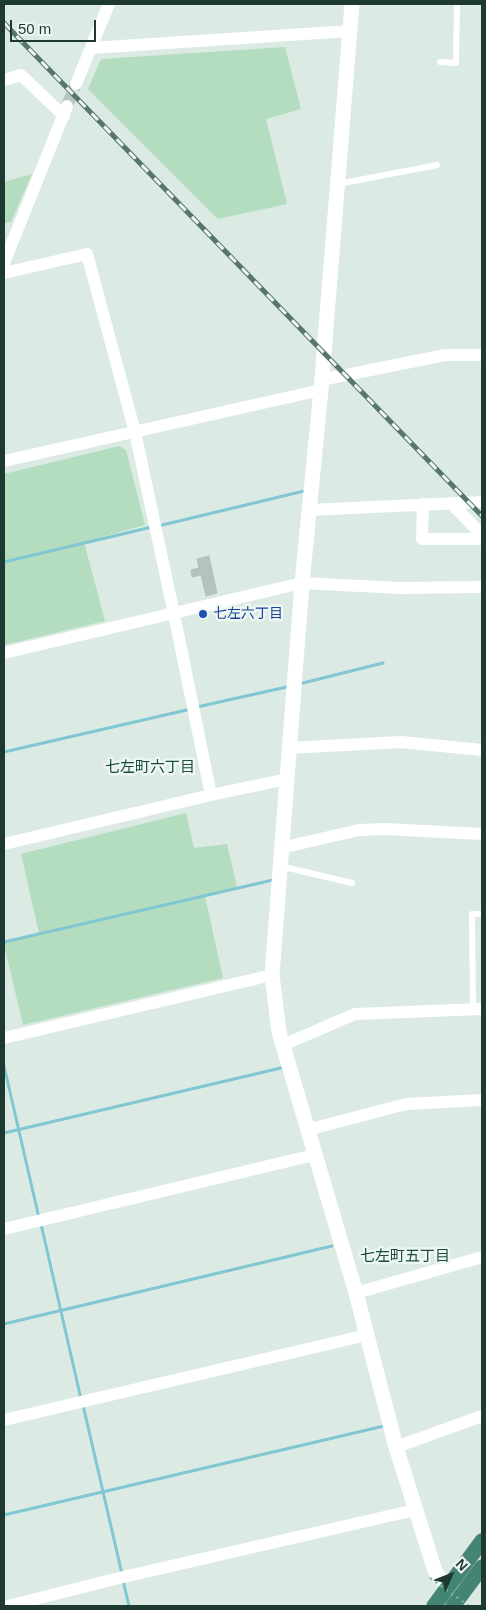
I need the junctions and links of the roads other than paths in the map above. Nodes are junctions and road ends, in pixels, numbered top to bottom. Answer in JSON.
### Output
{"nodes":[{"id":1,"x":109,"y":4,"type":"edge"},
{"id":2,"x":352,"y":4,"type":"edge"},
{"id":3,"x":457,"y":4,"type":"edge"},
{"id":4,"x":350,"y":31,"type":"junction"},
{"id":5,"x":91,"y":48,"type":"junction"},
{"id":6,"x":440,"y":62,"type":"dead end"},
{"id":7,"x":4,"y":79,"type":"edge"},
{"id":8,"x":76,"y":84,"type":"tunnel mouth"},
{"id":9,"x":437,"y":164,"type":"dead end"},
{"id":10,"x":338,"y":184,"type":"junction"},
{"id":11,"x":4,"y":263,"type":"edge"},
{"id":12,"x":4,"y":273,"type":"edge"},
{"id":13,"x":482,"y":355,"type":"edge"},
{"id":14,"x":321,"y":385,"type":"junction"},
{"id":15,"x":135,"y":432,"type":"junction"},
{"id":16,"x":4,"y":461,"type":"edge"},
{"id":17,"x":482,"y":502,"type":"edge"},
{"id":18,"x":451,"y":503,"type":"junction"},
{"id":19,"x":424,"y":504,"type":"junction"},
{"id":20,"x":308,"y":510,"type":"junction"},
{"id":21,"x":482,"y":535,"type":"edge"},
{"id":22,"x":482,"y":540,"type":"edge"},
{"id":23,"x":302,"y":583,"type":"junction"},
{"id":24,"x":482,"y":587,"type":"edge"},
{"id":25,"x":174,"y":614,"type":"junction"},
{"id":26,"x":4,"y":653,"type":"edge"},
{"id":27,"x":289,"y":748,"type":"junction"},
{"id":28,"x":482,"y":750,"type":"edge"},
{"id":29,"x":287,"y":779,"type":"junction"},
{"id":30,"x":211,"y":795,"type":"junction"},
{"id":31,"x":482,"y":834,"type":"edge"},
{"id":32,"x":4,"y":844,"type":"edge"},
{"id":33,"x":282,"y":848,"type":"junction"},
{"id":34,"x":280,"y":866,"type":"junction"},
{"id":35,"x":352,"y":883,"type":"dead end"},
{"id":36,"x":482,"y":914,"type":"edge"},
{"id":37,"x":272,"y":975,"type":"junction"},
{"id":38,"x":477,"y":1009,"type":"edge"},
{"id":39,"x":4,"y":1038,"type":"edge"},
{"id":40,"x":283,"y":1045,"type":"junction"},
{"id":41,"x":482,"y":1100,"type":"edge"},
{"id":42,"x":307,"y":1130,"type":"junction"},
{"id":43,"x":314,"y":1155,"type":"junction"},
{"id":44,"x":4,"y":1229,"type":"edge"},
{"id":45,"x":482,"y":1257,"type":"edge"},
{"id":46,"x":356,"y":1294,"type":"junction"},
{"id":47,"x":367,"y":1335,"type":"junction"},
{"id":48,"x":482,"y":1416,"type":"edge"},
{"id":49,"x":4,"y":1420,"type":"edge"},
{"id":50,"x":396,"y":1447,"type":"junction"},
{"id":51,"x":415,"y":1510,"type":"junction"},
{"id":52,"x":482,"y":1541,"type":"edge"},
{"id":53,"x":482,"y":1567,"type":"edge"},
{"id":54,"x":449,"y":1585,"type":"junction"},
{"id":55,"x":461,"y":1602,"type":"edge"},
{"id":56,"x":8,"y":1606,"type":"edge"},
{"id":57,"x":434,"y":1606,"type":"edge"}],
"edges":[{"from":1,"to":5,"type":"street"},
{"from":2,"to":4,"type":"street"},
{"from":3,"to":6,"type":"lane"},
{"from":4,"to":5,"type":"street"},
{"from":4,"to":10,"type":"street"},
{"from":5,"to":8,"type":"street"},
{"from":7,"to":11,"type":"street"},
{"from":9,"to":10,"type":"lane"},
{"from":10,"to":14,"type":"street"},
{"from":12,"to":15,"type":"street"},
{"from":13,"to":14,"type":"street"},
{"from":14,"to":15,"type":"street"},
{"from":14,"to":20,"type":"street"},
{"from":15,"to":16,"type":"street"},
{"from":15,"to":25,"type":"street"},
{"from":17,"to":18,"type":"street"},
{"from":18,"to":19,"type":"street"},
{"from":18,"to":21,"type":"street"},
{"from":19,"to":20,"type":"street"},
{"from":19,"to":22,"type":"street"},
{"from":20,"to":23,"type":"street"},
{"from":23,"to":24,"type":"street"},
{"from":23,"to":25,"type":"street"},
{"from":23,"to":27,"type":"street"},
{"from":25,"to":26,"type":"street"},
{"from":25,"to":30,"type":"street"},
{"from":27,"to":28,"type":"street"},
{"from":27,"to":29,"type":"street"},
{"from":29,"to":30,"type":"street"},
{"from":29,"to":33,"type":"street"},
{"from":30,"to":32,"type":"street"},
{"from":31,"to":33,"type":"street"},
{"from":33,"to":34,"type":"street"},
{"from":34,"to":35,"type":"lane"},
{"from":34,"to":37,"type":"street"},
{"from":36,"to":38,"type":"lane"},
{"from":37,"to":39,"type":"street"},
{"from":37,"to":40,"type":"street"},
{"from":38,"to":40,"type":"street"},
{"from":40,"to":42,"type":"street"},
{"from":41,"to":42,"type":"street"},
{"from":42,"to":43,"type":"street"},
{"from":43,"to":44,"type":"street"},
{"from":43,"to":46,"type":"street"},
{"from":45,"to":46,"type":"street"},
{"from":46,"to":47,"type":"street"},
{"from":47,"to":49,"type":"street"},
{"from":47,"to":50,"type":"street"},
{"from":48,"to":50,"type":"street"},
{"from":50,"to":51,"type":"street"},
{"from":51,"to":54,"type":"street"},
{"from":51,"to":56,"type":"street"},
{"from":52,"to":54,"type":"highway"},
{"from":53,"to":55,"type":"highway"},
{"from":54,"to":55,"type":"street"},
{"from":54,"to":57,"type":"highway"}]}
